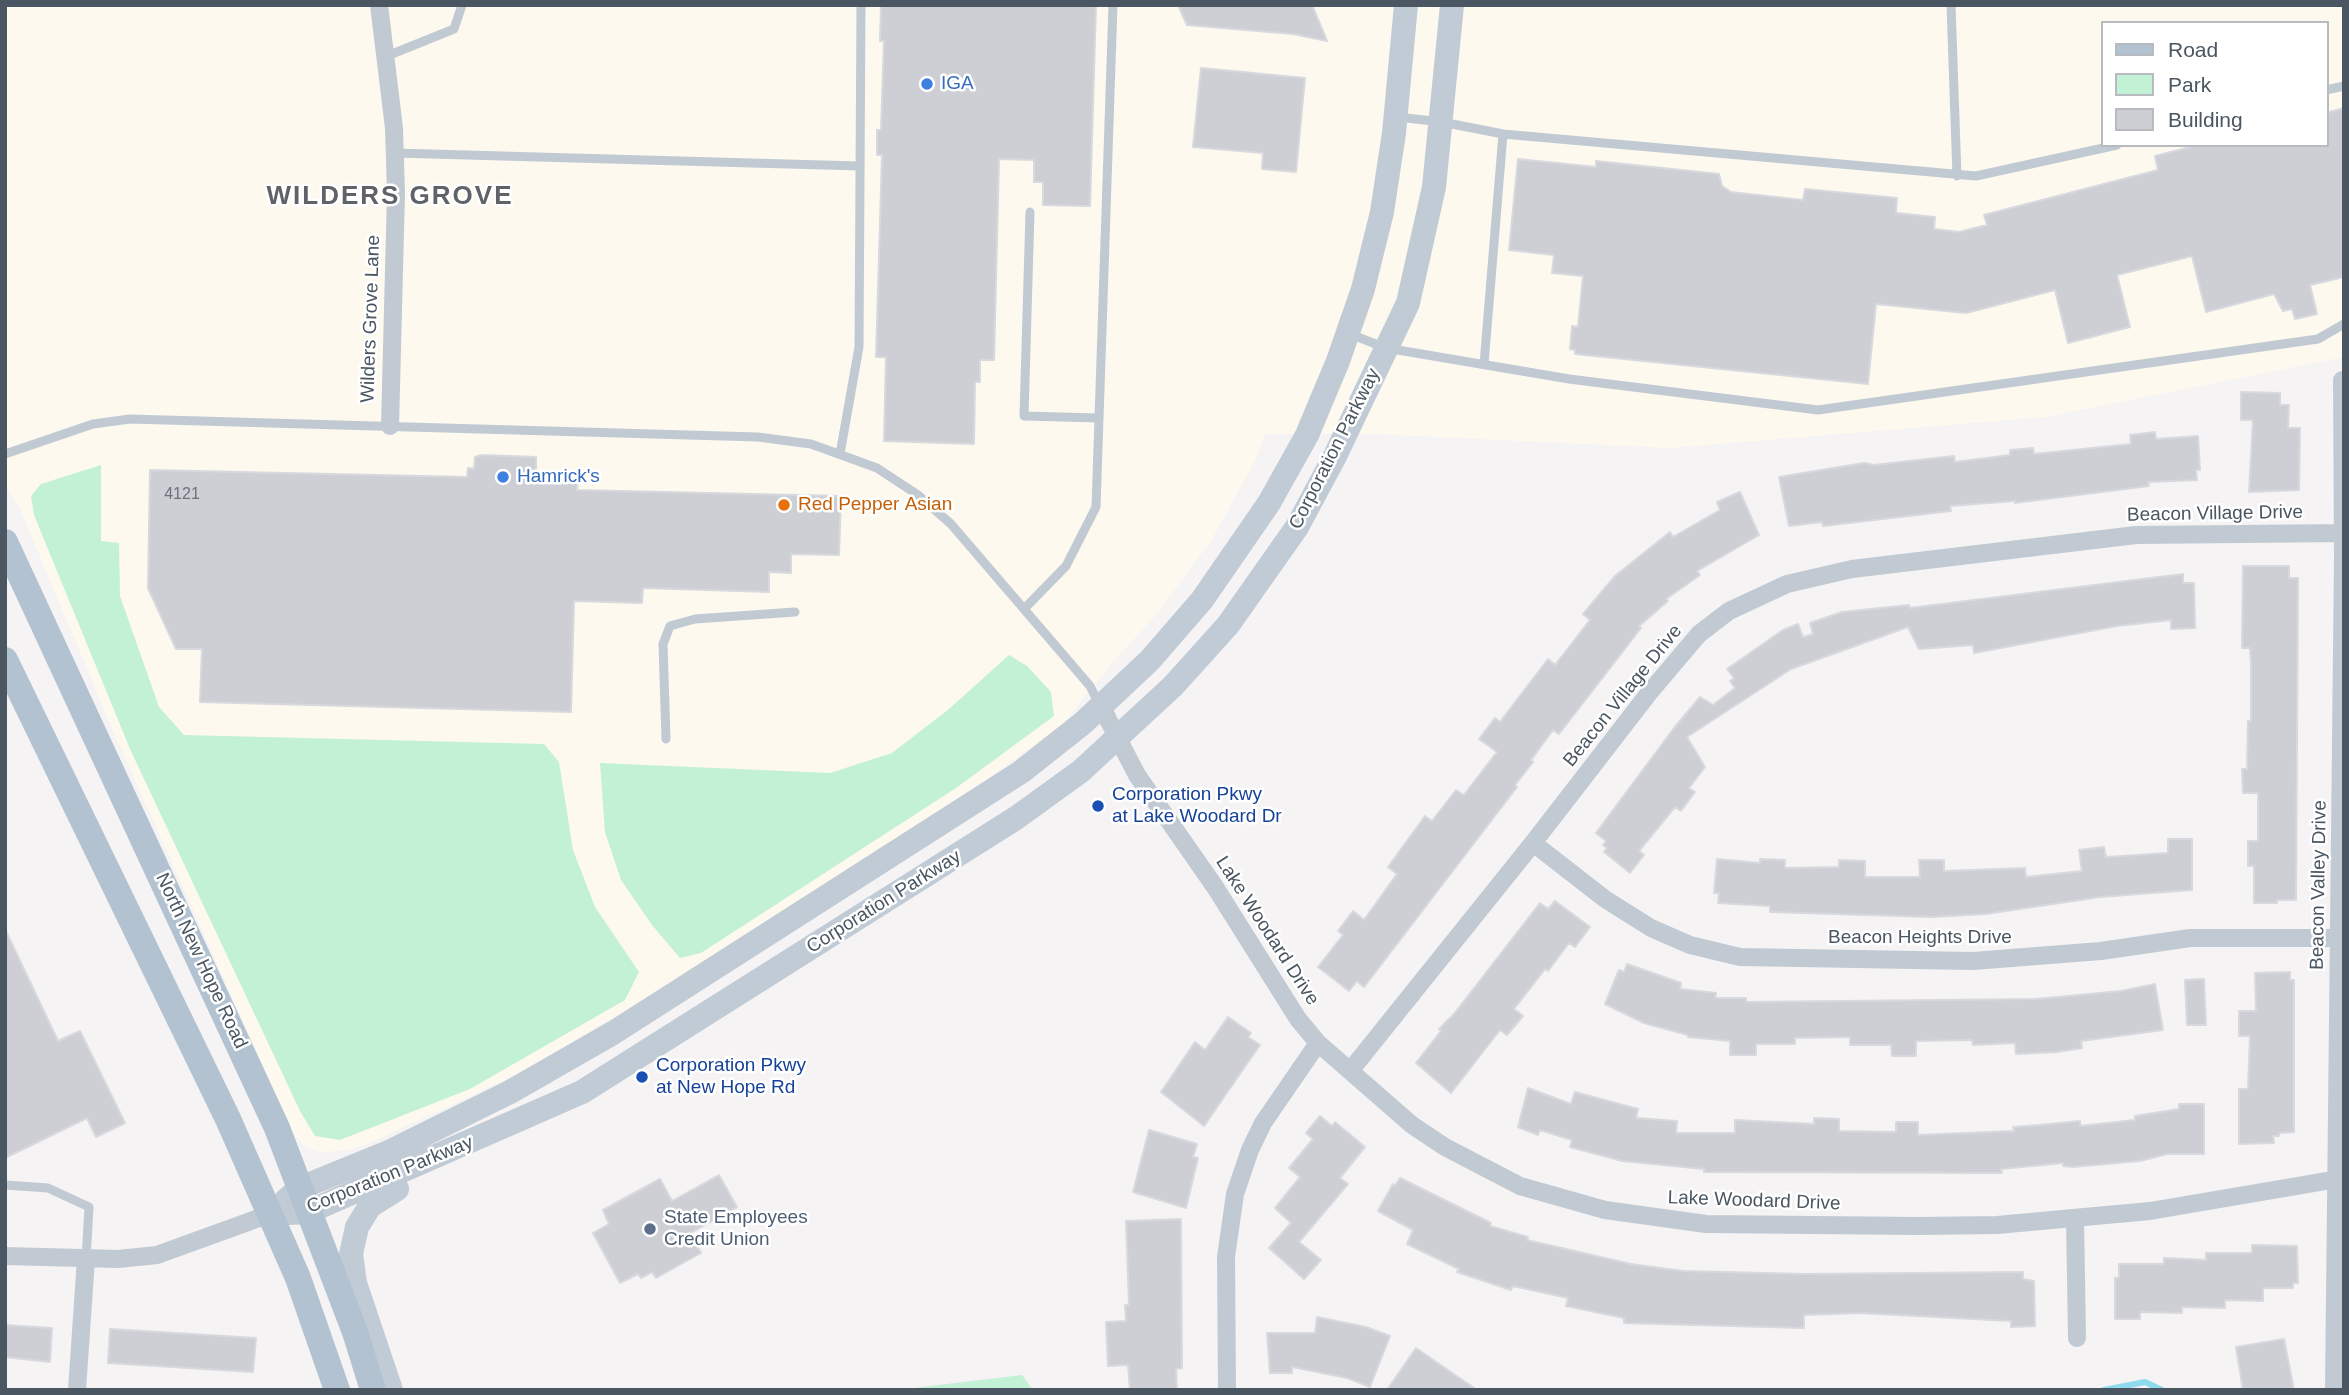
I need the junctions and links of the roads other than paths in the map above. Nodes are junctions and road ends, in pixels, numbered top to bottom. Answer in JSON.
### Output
{"nodes":[{"id":1,"x":379,"y":5,"type":"edge"},
{"id":2,"x":462,"y":5,"type":"edge"},
{"id":3,"x":861,"y":5,"type":"edge"},
{"id":4,"x":1113,"y":5,"type":"edge"},
{"id":5,"x":1406,"y":5,"type":"edge"},
{"id":6,"x":1452,"y":5,"type":"edge"},
{"id":7,"x":1951,"y":5,"type":"edge"},
{"id":8,"x":387,"y":56,"type":"junction"},
{"id":9,"x":1396,"y":117,"type":"junction"},
{"id":10,"x":1442,"y":122,"type":"junction"},
{"id":11,"x":1503,"y":134,"type":"junction"},
{"id":12,"x":2108,"y":147,"type":"edge"},
{"id":13,"x":395,"y":153,"type":"junction"},
{"id":14,"x":859,"y":166,"type":"junction"},
{"id":15,"x":1957,"y":176,"type":"junction"},
{"id":16,"x":1030,"y":212,"type":"dead end"},
{"id":17,"x":2344,"y":324,"type":"edge"},
{"id":18,"x":1348,"y":333,"type":"junction"},
{"id":19,"x":1386,"y":348,"type":"junction"},
{"id":20,"x":1484,"y":364,"type":"junction"},
{"id":21,"x":2342,"y":380,"type":"dead end"},
{"id":22,"x":1098,"y":418,"type":"junction"},
{"id":23,"x":390,"y":426,"type":"junction"},
{"id":24,"x":5,"y":454,"type":"edge"},
{"id":25,"x":840,"y":454,"type":"junction"},
{"id":26,"x":2343,"y":533,"type":"edge"},
{"id":27,"x":5,"y":542,"type":"edge"},
{"id":28,"x":1024,"y":609,"type":"junction"},
{"id":29,"x":795,"y":612,"type":"dead end"},
{"id":30,"x":5,"y":660,"type":"edge"},
{"id":31,"x":1101,"y":706,"type":"junction"},
{"id":32,"x":666,"y":739,"type":"dead end"},
{"id":33,"x":1117,"y":739,"type":"junction"},
{"id":34,"x":1533,"y":844,"type":"junction"},
{"id":35,"x":2338,"y":938,"type":"junction"},
{"id":36,"x":1318,"y":1042,"type":"junction"},
{"id":37,"x":1350,"y":1071,"type":"junction"},
{"id":38,"x":582,"y":1092,"type":"junction"},
{"id":39,"x":2339,"y":1179,"type":"edge"},
{"id":40,"x":5,"y":1185,"type":"edge"},
{"id":41,"x":304,"y":1200,"type":"junction"},
{"id":42,"x":270,"y":1214,"type":"junction"},
{"id":43,"x":2075,"y":1219,"type":"junction"},
{"id":44,"x":5,"y":1256,"type":"edge"},
{"id":45,"x":86,"y":1259,"type":"junction"},
{"id":46,"x":2077,"y":1338,"type":"dead end"},
{"id":47,"x":77,"y":1390,"type":"edge"},
{"id":48,"x":337,"y":1390,"type":"edge"},
{"id":49,"x":373,"y":1390,"type":"edge"},
{"id":50,"x":391,"y":1390,"type":"edge"},
{"id":51,"x":1227,"y":1390,"type":"edge"},
{"id":52,"x":2334,"y":1390,"type":"edge"}],
"edges":[{"from":1,"to":8,"type":"street","name":"Wilders Grove Lane"},
{"from":2,"to":8,"type":"lane"},
{"from":3,"to":14,"type":"lane"},
{"from":4,"to":22,"type":"lane"},
{"from":5,"to":9,"type":"main road","name":"Corporation Parkway"},
{"from":6,"to":10,"type":"main road","name":"Corporation Parkway"},
{"from":7,"to":15,"type":"lane"},
{"from":8,"to":13,"type":"street","name":"Wilders Grove Lane"},
{"from":9,"to":10,"type":"lane"},
{"from":9,"to":18,"type":"main road","name":"Corporation Parkway"},
{"from":10,"to":11,"type":"lane"},
{"from":10,"to":19,"type":"main road","name":"Corporation Parkway"},
{"from":11,"to":15,"type":"lane"},
{"from":11,"to":20,"type":"lane"},
{"from":12,"to":15,"type":"lane"},
{"from":13,"to":14,"type":"lane"},
{"from":13,"to":23,"type":"street","name":"Wilders Grove Lane"},
{"from":14,"to":25,"type":"lane"},
{"from":16,"to":22,"type":"lane"},
{"from":17,"to":20,"type":"lane"},
{"from":18,"to":19,"type":"lane"},
{"from":18,"to":31,"type":"main road","name":"Corporation Parkway"},
{"from":19,"to":20,"type":"lane"},
{"from":19,"to":33,"type":"main road","name":"Corporation Parkway"},
{"from":21,"to":26,"type":"street","name":"Beacon Valley Drive"},
{"from":22,"to":28,"type":"lane"},
{"from":23,"to":24,"type":"lane"},
{"from":23,"to":25,"type":"lane"},
{"from":25,"to":28,"type":"lane"},
{"from":26,"to":34,"type":"street","name":"Beacon Village Drive"},
{"from":26,"to":35,"type":"street","name":"Beacon Valley Drive"},
{"from":27,"to":41,"type":"main road","name":"North New Hope Road"},
{"from":28,"to":31,"type":"lane"},
{"from":29,"to":32,"type":"lane"},
{"from":30,"to":42,"type":"main road"},
{"from":31,"to":33,"type":"street","name":"Lake Woodard Drive"},
{"from":31,"to":41,"type":"main road","name":"Corporation Parkway"},
{"from":33,"to":36,"type":"street","name":"Lake Woodard Drive"},
{"from":33,"to":38,"type":"main road","name":"Corporation Parkway"},
{"from":34,"to":35,"type":"street","name":"Beacon Heights Drive"},
{"from":34,"to":37,"type":"street","name":"Beacon Village Drive"},
{"from":35,"to":39,"type":"street","name":"Beacon Valley Drive"},
{"from":36,"to":37,"type":"street","name":"Lake Woodard Drive"},
{"from":36,"to":51,"type":"street"},
{"from":37,"to":43,"type":"street","name":"Lake Woodard Drive"},
{"from":38,"to":41,"type":"main road","name":"Corporation Parkway"},
{"from":38,"to":50,"type":"main road"},
{"from":39,"to":43,"type":"street","name":"Lake Woodard Drive"},
{"from":39,"to":52,"type":"street","name":"Beacon Valley Drive"},
{"from":40,"to":45,"type":"lane"},
{"from":41,"to":42,"type":"main road","name":"Corporation Parkway"},
{"from":41,"to":49,"type":"main road","name":"North New Hope Road"},
{"from":42,"to":45,"type":"street"},
{"from":42,"to":48,"type":"main road"},
{"from":43,"to":46,"type":"street"},
{"from":44,"to":45,"type":"street"},
{"from":45,"to":47,"type":"street"}]}
